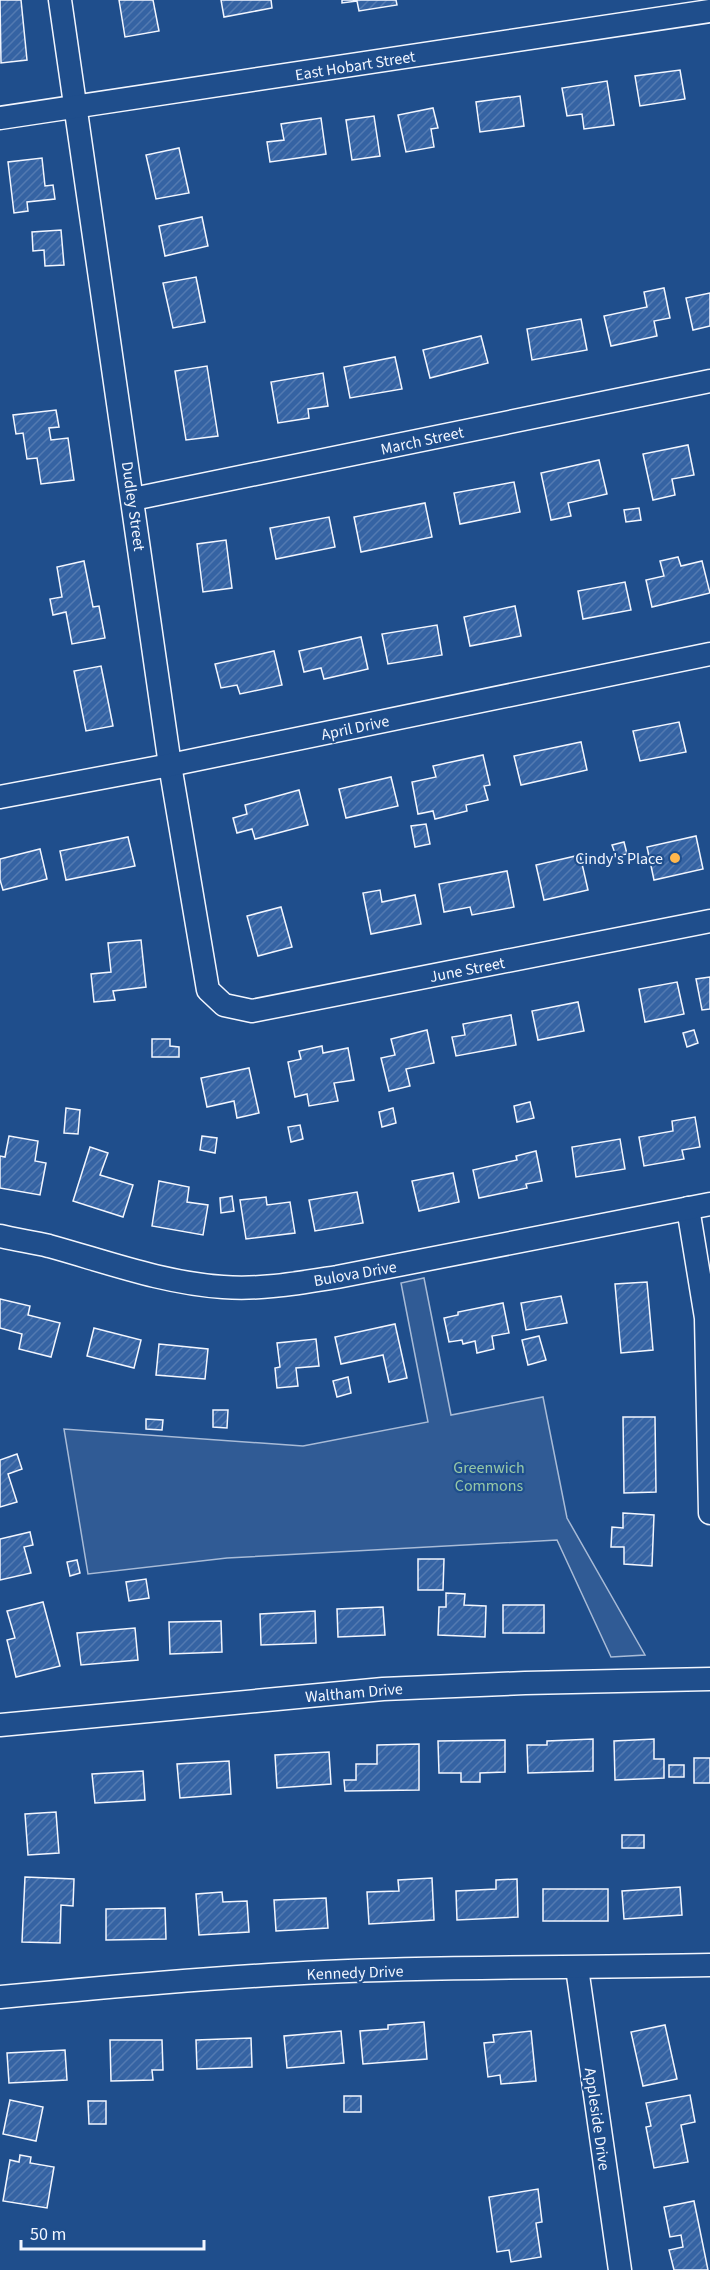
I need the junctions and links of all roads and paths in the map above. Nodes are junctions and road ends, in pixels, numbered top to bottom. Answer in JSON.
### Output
{"nodes":[{"id":1,"x":60,"y":0,"type":"edge"},
{"id":2,"x":710,"y":11,"type":"edge"},
{"id":3,"x":76,"y":108,"type":"junction"},
{"id":4,"x":0,"y":118,"type":"edge"},
{"id":5,"x":710,"y":381,"type":"edge"},
{"id":6,"x":133,"y":498,"type":"junction"},
{"id":7,"x":710,"y":654,"type":"edge"},
{"id":8,"x":171,"y":765,"type":"junction"},
{"id":9,"x":0,"y":797,"type":"edge"},
{"id":10,"x":710,"y":921,"type":"edge"},
{"id":11,"x":224,"y":1005,"type":"joint"},
{"id":12,"x":699,"y":1206,"type":"edge"},
{"id":13,"x":0,"y":1236,"type":"edge"},
{"id":14,"x":710,"y":1513,"type":"edge"},
{"id":15,"x":710,"y":1679,"type":"edge"},
{"id":16,"x":0,"y":1725,"type":"edge"},
{"id":17,"x":710,"y":1965,"type":"edge"},
{"id":18,"x":577,"y":1968,"type":"junction"},
{"id":19,"x":0,"y":1997,"type":"edge"},
{"id":20,"x":620,"y":2270,"type":"edge"}],
"edges":[{"from":1,"to":3,"type":"street","name":"Dudley Street"},
{"from":2,"to":3,"type":"street","name":"East Hobart Street"},
{"from":3,"to":4,"type":"street","name":"East Hobart Street"},
{"from":3,"to":6,"type":"street","name":"Dudley Street"},
{"from":5,"to":6,"type":"street","name":"March Street"},
{"from":6,"to":8,"type":"street","name":"Dudley Street"},
{"from":7,"to":8,"type":"street","name":"April Drive"},
{"from":8,"to":9,"type":"street","name":"April Drive"},
{"from":8,"to":11,"type":"street","name":"Dudley Street"},
{"from":10,"to":11,"type":"street","name":"June Street"},
{"from":12,"to":13,"type":"street","name":"Bulova Drive"},
{"from":12,"to":14,"type":"street"},
{"from":15,"to":16,"type":"street","name":"Waltham Drive"},
{"from":17,"to":18,"type":"street","name":"Kennedy Drive"},
{"from":18,"to":19,"type":"street","name":"Kennedy Drive"},
{"from":18,"to":20,"type":"street","name":"Appleside Drive"}]}
